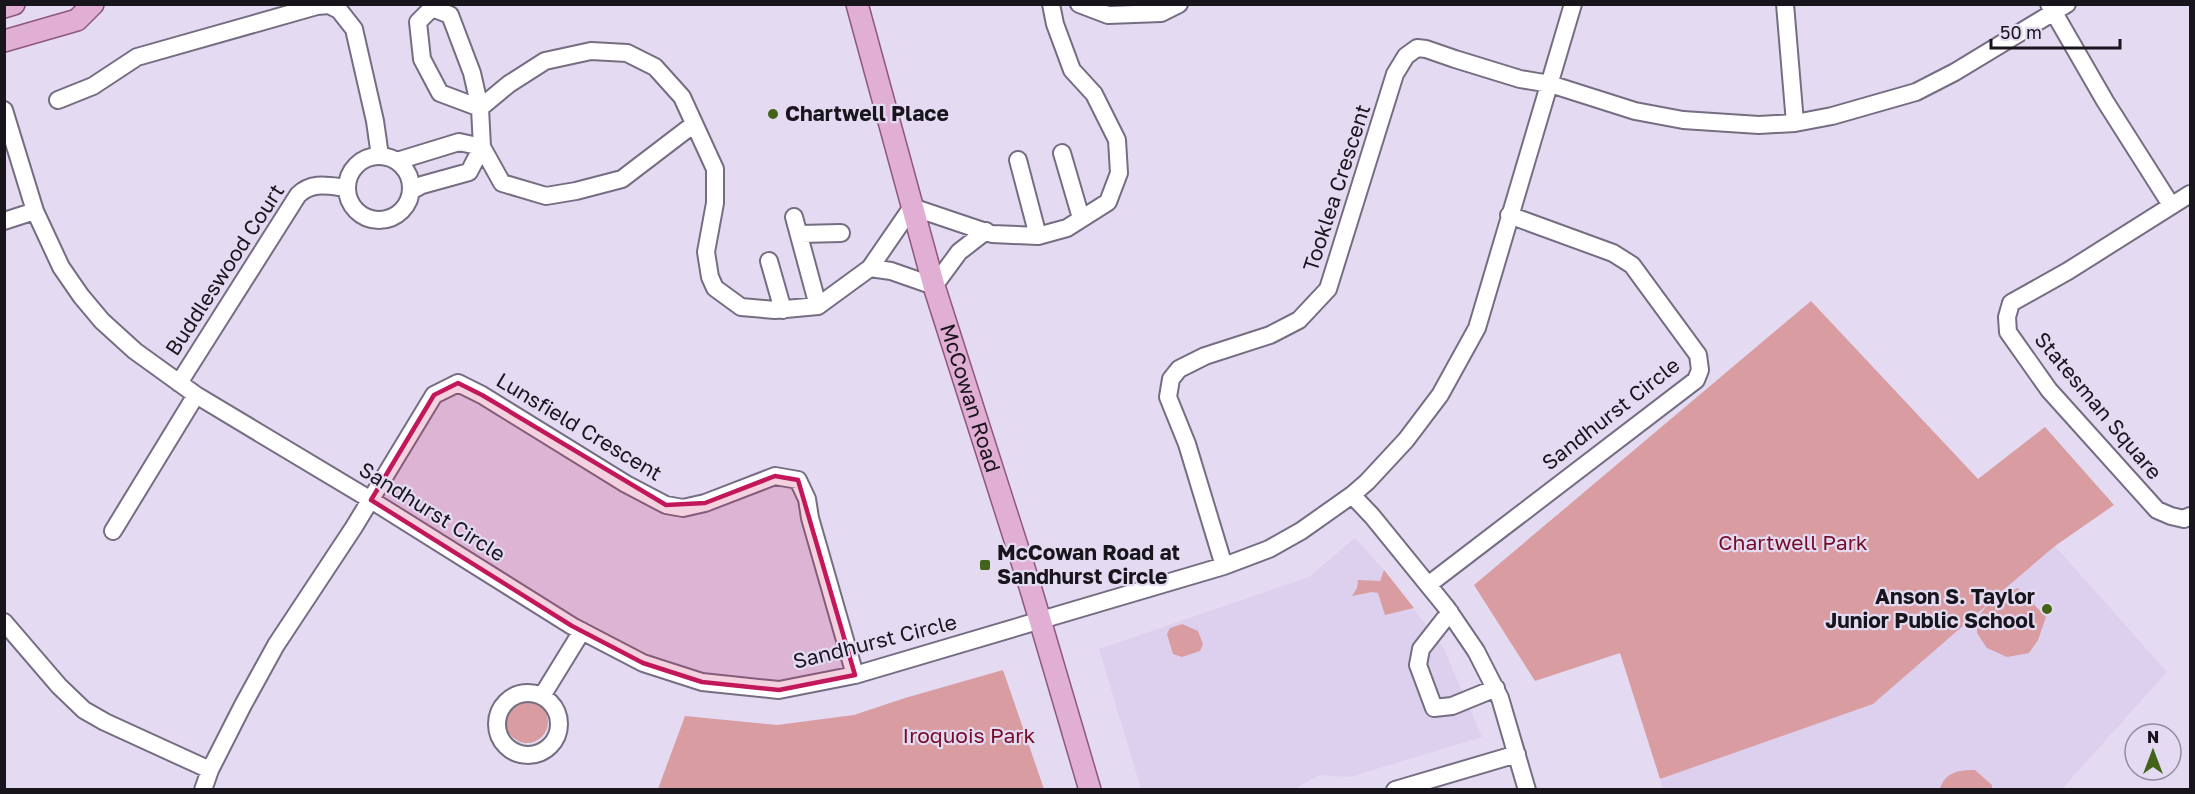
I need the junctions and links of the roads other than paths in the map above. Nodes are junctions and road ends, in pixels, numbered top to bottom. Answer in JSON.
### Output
{"nodes":[{"id":1,"x":14,"y":4,"type":"edge"},
{"id":2,"x":93,"y":4,"type":"edge"},
{"id":3,"x":857,"y":4,"type":"edge"},
{"id":4,"x":1052,"y":4,"type":"edge"},
{"id":5,"x":1079,"y":4,"type":"edge"},
{"id":6,"x":1179,"y":4,"type":"edge"},
{"id":7,"x":1573,"y":4,"type":"edge"},
{"id":8,"x":1785,"y":4,"type":"edge"},
{"id":9,"x":4,"y":7,"type":"edge"},
{"id":10,"x":2056,"y":7,"type":"edge"},
{"id":11,"x":4,"y":41,"type":"edge"},
{"id":12,"x":1550,"y":84,"type":"junction"},
{"id":13,"x":58,"y":100,"type":"dead end"},
{"id":14,"x":480,"y":108,"type":"junction"},
{"id":15,"x":4,"y":110,"type":"edge"},
{"id":16,"x":1795,"y":123,"type":"junction"},
{"id":17,"x":694,"y":124,"type":"junction"},
{"id":18,"x":482,"y":147,"type":"junction"},
{"id":19,"x":1062,"y":153,"type":"dead end"},
{"id":20,"x":380,"y":156,"type":"junction"},
{"id":21,"x":1018,"y":160,"type":"dead end"},
{"id":22,"x":397,"y":161,"type":"junction"},
{"id":23,"x":347,"y":188,"type":"junction"},
{"id":24,"x":411,"y":191,"type":"junction"},
{"id":25,"x":2190,"y":194,"type":"edge"},
{"id":26,"x":2171,"y":205,"type":"junction"},
{"id":27,"x":912,"y":207,"type":"junction"},
{"id":28,"x":35,"y":211,"type":"junction"},
{"id":29,"x":1509,"y":215,"type":"junction"},
{"id":30,"x":794,"y":217,"type":"dead end"},
{"id":31,"x":1081,"y":218,"type":"junction"},
{"id":32,"x":4,"y":221,"type":"edge"},
{"id":33,"x":986,"y":231,"type":"junction"},
{"id":34,"x":841,"y":233,"type":"dead end"},
{"id":35,"x":800,"y":234,"type":"junction"},
{"id":36,"x":1038,"y":236,"type":"junction"},
{"id":37,"x":769,"y":261,"type":"dead end"},
{"id":38,"x":870,"y":268,"type":"junction"},
{"id":39,"x":934,"y":286,"type":"junction"},
{"id":40,"x":818,"y":306,"type":"junction"},
{"id":41,"x":783,"y":310,"type":"junction"},
{"id":42,"x":179,"y":383,"type":"junction"},
{"id":43,"x":196,"y":394,"type":"junction"},
{"id":44,"x":1352,"y":495,"type":"junction"},
{"id":45,"x":371,"y":500,"type":"junction"},
{"id":46,"x":2190,"y":516,"type":"edge"},
{"id":47,"x":113,"y":531,"type":"dead end"},
{"id":48,"x":1224,"y":566,"type":"junction"},
{"id":49,"x":1428,"y":585,"type":"junction"},
{"id":50,"x":1450,"y":612,"type":"junction"},
{"id":51,"x":1040,"y":620,"type":"junction"},
{"id":52,"x":4,"y":622,"type":"edge"},
{"id":53,"x":582,"y":631,"type":"junction"},
{"id":54,"x":855,"y":675,"type":"junction"},
{"id":55,"x":1496,"y":688,"type":"junction"},
{"id":56,"x":542,"y":696,"type":"dead end"},
{"id":57,"x":1517,"y":754,"type":"junction"},
{"id":58,"x":210,"y":770,"type":"junction"},
{"id":59,"x":203,"y":789,"type":"edge"},
{"id":60,"x":1090,"y":789,"type":"edge"},
{"id":61,"x":1395,"y":789,"type":"edge"},
{"id":62,"x":1527,"y":789,"type":"edge"}],
"edges":[{"from":1,"to":9,"type":"main road"},
{"from":2,"to":11,"type":"main road"},
{"from":3,"to":27,"type":"main road","name":"McCowan Road"},
{"from":4,"to":31,"type":"street"},
{"from":5,"to":6,"type":"street"},
{"from":7,"to":12,"type":"street","name":"Sandhurst Circle"},
{"from":8,"to":16,"type":"street"},
{"from":10,"to":16,"type":"street","name":"Tooklea Crescent"},
{"from":10,"to":26,"type":"street"},
{"from":12,"to":16,"type":"street","name":"Tooklea Crescent"},
{"from":12,"to":29,"type":"street","name":"Sandhurst Circle"},
{"from":12,"to":48,"type":"street","name":"Tooklea Crescent"},
{"from":13,"to":20,"type":"street"},
{"from":14,"to":14,"type":"street"},
{"from":14,"to":17,"type":"street"},
{"from":14,"to":18,"type":"street"},
{"from":15,"to":28,"type":"street","name":"Sandhurst Circle"},
{"from":17,"to":18,"type":"street"},
{"from":17,"to":41,"type":"street"},
{"from":18,"to":22,"type":"street"},
{"from":18,"to":24,"type":"street"},
{"from":19,"to":31,"type":"street"},
{"from":20,"to":22,"type":"street"},
{"from":20,"to":23,"type":"street"},
{"from":21,"to":36,"type":"street"},
{"from":22,"to":24,"type":"street"},
{"from":23,"to":24,"type":"street"},
{"from":23,"to":42,"type":"street","name":"Buddleswood Court"},
{"from":25,"to":26,"type":"street","name":"Statesman Square"},
{"from":26,"to":46,"type":"street","name":"Statesman Square"},
{"from":27,"to":33,"type":"street"},
{"from":27,"to":38,"type":"street"},
{"from":27,"to":39,"type":"main road","name":"McCowan Road"},
{"from":28,"to":32,"type":"street"},
{"from":28,"to":42,"type":"street","name":"Sandhurst Circle"},
{"from":29,"to":44,"type":"street","name":"Sandhurst Circle"},
{"from":29,"to":49,"type":"street","name":"Sandhurst Circle"},
{"from":30,"to":35,"type":"street"},
{"from":31,"to":36,"type":"street"},
{"from":33,"to":36,"type":"street"},
{"from":33,"to":39,"type":"street"},
{"from":34,"to":35,"type":"street"},
{"from":35,"to":40,"type":"street"},
{"from":37,"to":41,"type":"street"},
{"from":38,"to":39,"type":"street"},
{"from":38,"to":40,"type":"street"},
{"from":39,"to":51,"type":"main road","name":"McCowan Road"},
{"from":40,"to":41,"type":"street"},
{"from":42,"to":43,"type":"street","name":"Sandhurst Circle"},
{"from":43,"to":45,"type":"street","name":"Sandhurst Circle"},
{"from":43,"to":47,"type":"street"},
{"from":44,"to":48,"type":"street","name":"Sandhurst Circle"},
{"from":44,"to":49,"type":"street"},
{"from":45,"to":53,"type":"street","name":"Sandhurst Circle"},
{"from":45,"to":54,"type":"street","name":"Lunsfield Crescent"},
{"from":45,"to":58,"type":"street"},
{"from":48,"to":51,"type":"street","name":"Sandhurst Circle"},
{"from":49,"to":50,"type":"street"},
{"from":50,"to":55,"type":"street"},
{"from":50,"to":55,"type":"street"},
{"from":51,"to":54,"type":"street","name":"Sandhurst Circle"},
{"from":51,"to":60,"type":"main road","name":"McCowan Road"},
{"from":52,"to":58,"type":"street"},
{"from":53,"to":54,"type":"street","name":"Sandhurst Circle"},
{"from":53,"to":56,"type":"street"},
{"from":55,"to":57,"type":"street"},
{"from":57,"to":61,"type":"street"},
{"from":57,"to":62,"type":"street"},
{"from":58,"to":59,"type":"street"}]}
